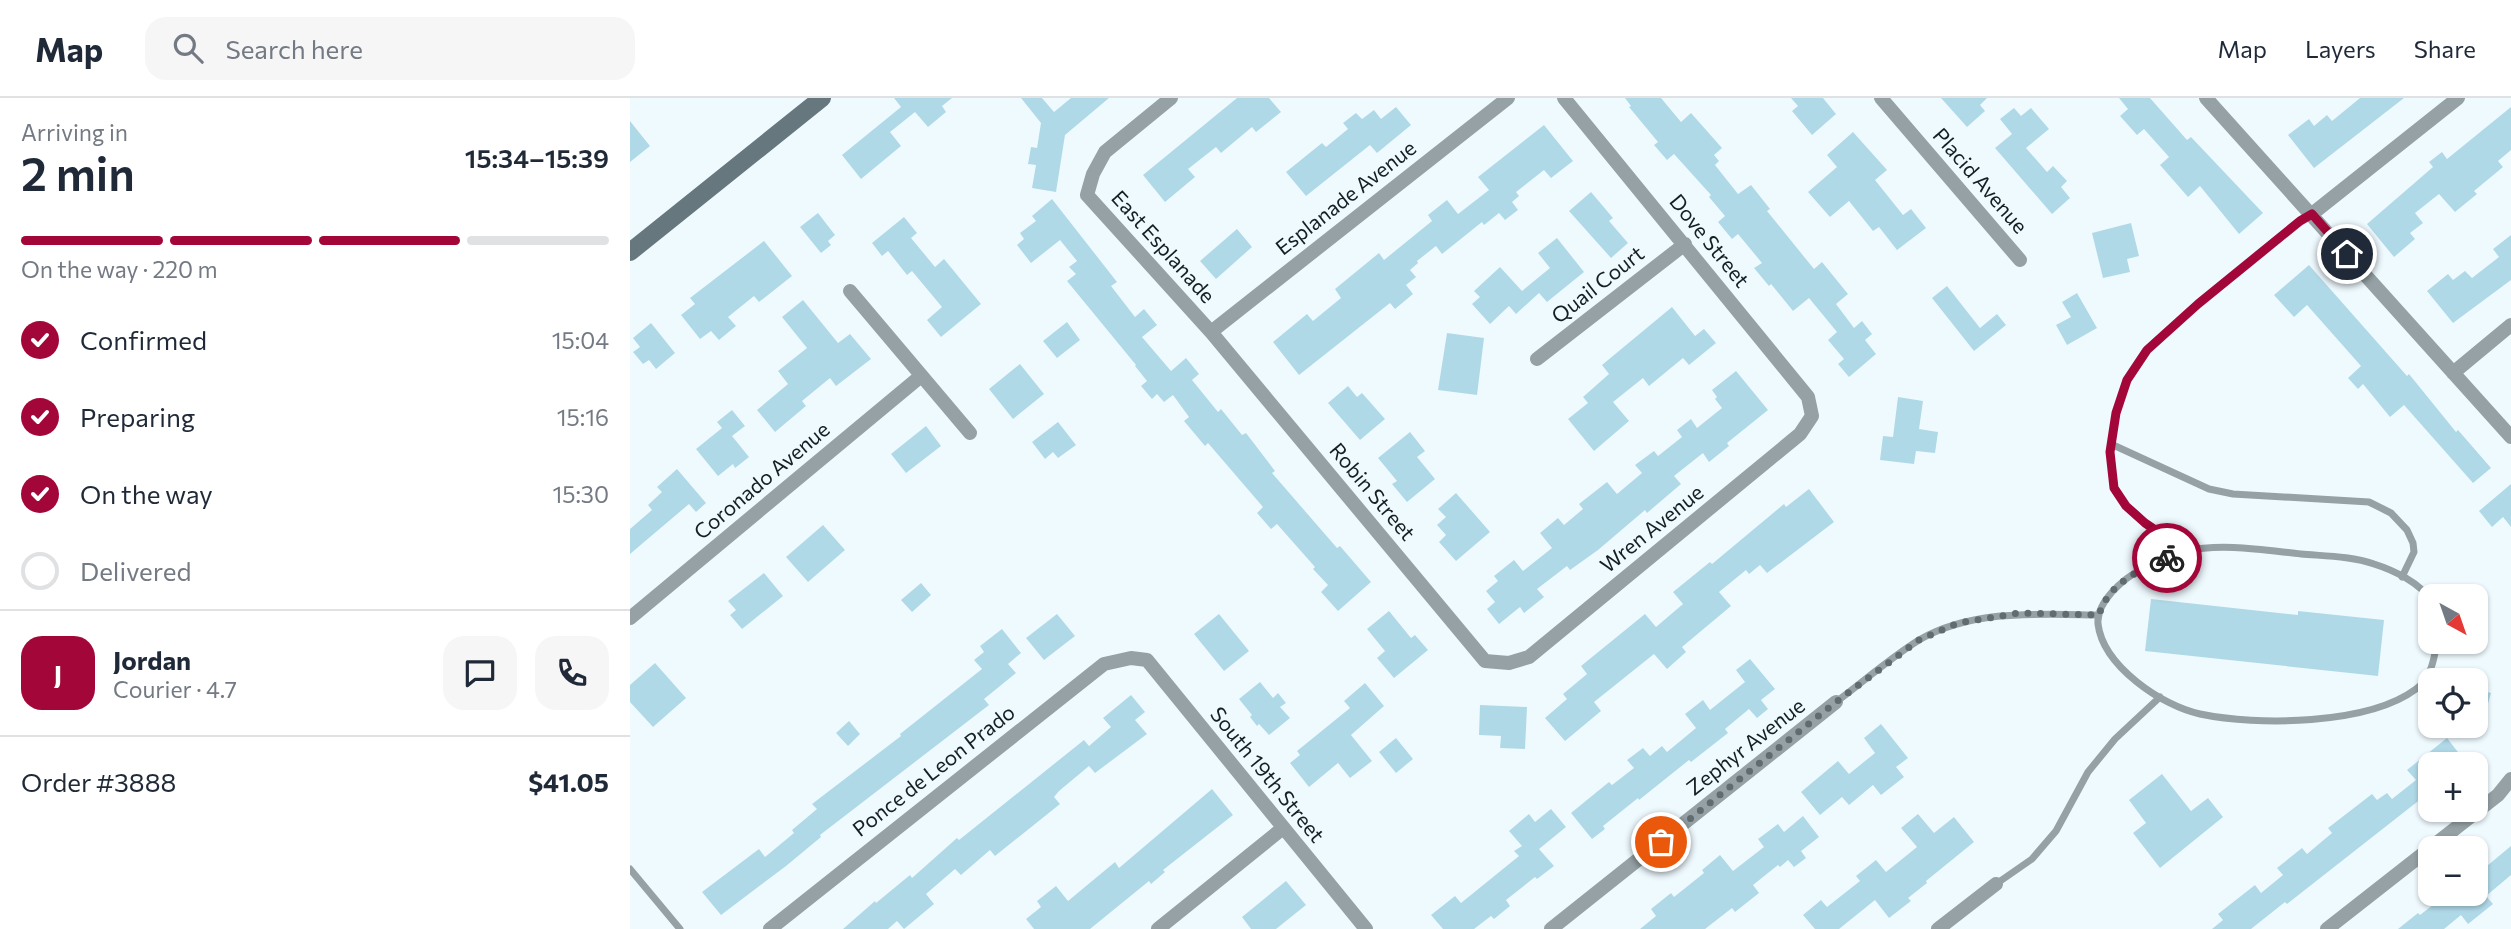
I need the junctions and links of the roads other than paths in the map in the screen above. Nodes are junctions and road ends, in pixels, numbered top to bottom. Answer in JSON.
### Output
{"nodes":[{"id":1,"x":822,"y":98,"type":"edge"},
{"id":2,"x":1171,"y":98,"type":"edge"},
{"id":3,"x":1508,"y":98,"type":"edge"},
{"id":4,"x":1564,"y":98,"type":"edge"},
{"id":5,"x":1881,"y":98,"type":"edge"},
{"id":6,"x":2206,"y":98,"type":"edge"},
{"id":7,"x":2458,"y":98,"type":"edge"},
{"id":8,"x":2312,"y":214,"type":"junction"},
{"id":9,"x":1685,"y":244,"type":"junction"},
{"id":10,"x":630,"y":252,"type":"edge"},
{"id":11,"x":2020,"y":260,"type":"dead end"},
{"id":12,"x":850,"y":291,"type":"dead end"},
{"id":13,"x":2511,"y":325,"type":"edge"},
{"id":14,"x":1211,"y":332,"type":"junction"},
{"id":15,"x":1537,"y":359,"type":"dead end"},
{"id":16,"x":2453,"y":373,"type":"junction"},
{"id":17,"x":921,"y":376,"type":"junction"},
{"id":18,"x":1812,"y":416,"type":"joint"},
{"id":19,"x":970,"y":433,"type":"dead end"},
{"id":20,"x":2511,"y":436,"type":"edge"},
{"id":21,"x":2111,"y":444,"type":"junction"},
{"id":22,"x":2186,"y":551,"type":"junction"},
{"id":23,"x":2402,"y":577,"type":"junction"},
{"id":24,"x":2418,"y":587,"type":"edge"},
{"id":25,"x":2099,"y":615,"type":"junction"},
{"id":26,"x":630,"y":618,"type":"edge"},
{"id":27,"x":2434,"y":654,"type":"edge"},
{"id":28,"x":1131,"y":658,"type":"joint"},
{"id":29,"x":1510,"y":663,"type":"joint"},
{"id":30,"x":2160,"y":697,"type":"junction"},
{"id":31,"x":1836,"y":702,"type":"joint"},
{"id":32,"x":2511,"y":779,"type":"edge"},
{"id":33,"x":1283,"y":828,"type":"junction"},
{"id":34,"x":630,"y":869,"type":"edge"},
{"id":35,"x":1996,"y":884,"type":"joint"},
{"id":36,"x":680,"y":929,"type":"edge"},
{"id":37,"x":770,"y":929,"type":"edge"},
{"id":38,"x":1158,"y":929,"type":"edge"},
{"id":39,"x":1366,"y":929,"type":"edge"},
{"id":40,"x":1551,"y":929,"type":"edge"},
{"id":41,"x":1938,"y":929,"type":"edge"},
{"id":42,"x":2327,"y":929,"type":"edge"}],
"edges":[{"from":1,"to":10,"type":"street"},
{"from":2,"to":14,"type":"street","name":"East Esplanade"},
{"from":3,"to":14,"type":"street","name":"Esplanade Avenue"},
{"from":4,"to":9,"type":"street","name":"Dove Street"},
{"from":5,"to":11,"type":"street","name":"Placid Avenue"},
{"from":6,"to":8,"type":"street"},
{"from":7,"to":8,"type":"street"},
{"from":8,"to":16,"type":"street"},
{"from":8,"to":21,"type":"lane"},
{"from":9,"to":15,"type":"street","name":"Quail Court"},
{"from":9,"to":18,"type":"street","name":"Dove Street"},
{"from":12,"to":17,"type":"street"},
{"from":13,"to":16,"type":"street"},
{"from":14,"to":29,"type":"street","name":"Robin Street"},
{"from":16,"to":20,"type":"street"},
{"from":17,"to":19,"type":"street"},
{"from":17,"to":26,"type":"street","name":"Coronado Avenue"},
{"from":18,"to":29,"type":"street","name":"Wren Avenue"},
{"from":21,"to":22,"type":"lane"},
{"from":21,"to":23,"type":"lane"},
{"from":22,"to":23,"type":"lane"},
{"from":22,"to":25,"type":"lane"},
{"from":23,"to":24,"type":"lane"},
{"from":25,"to":30,"type":"lane"},
{"from":25,"to":31,"type":"lane"},
{"from":27,"to":30,"type":"lane"},
{"from":28,"to":33,"type":"street","name":"South 19th Street"},
{"from":28,"to":37,"type":"street","name":"Ponce de Leon Prado"},
{"from":30,"to":35,"type":"lane"},
{"from":31,"to":40,"type":"street","name":"Zephyr Avenue"},
{"from":32,"to":42,"type":"street"},
{"from":33,"to":38,"type":"street"},
{"from":33,"to":39,"type":"street","name":"South 19th Street"},
{"from":34,"to":36,"type":"lane"},
{"from":35,"to":41,"type":"street"}]}
